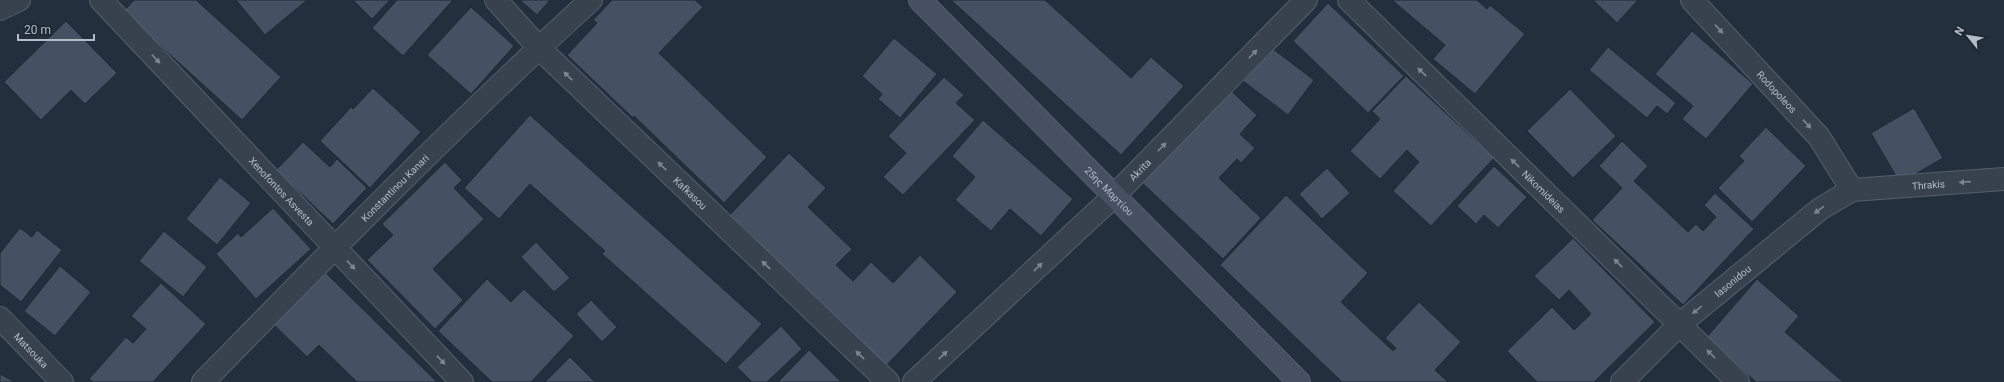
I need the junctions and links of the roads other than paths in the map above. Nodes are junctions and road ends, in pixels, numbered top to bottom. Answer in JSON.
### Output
{"nodes":[{"id":1,"x":19,"y":0,"type":"edge"},
{"id":2,"x":101,"y":0,"type":"edge"},
{"id":3,"x":496,"y":0,"type":"edge"},
{"id":4,"x":591,"y":0,"type":"edge"},
{"id":5,"x":920,"y":0,"type":"edge"},
{"id":6,"x":1306,"y":0,"type":"edge"},
{"id":7,"x":1349,"y":0,"type":"edge"},
{"id":8,"x":1692,"y":0,"type":"edge"},
{"id":9,"x":0,"y":9,"type":"edge"},
{"id":10,"x":539,"y":48,"type":"junction"},
{"id":11,"x":2004,"y":179,"type":"edge"},
{"id":12,"x":1852,"y":190,"type":"junction"},
{"id":13,"x":1114,"y":196,"type":"junction"},
{"id":14,"x":334,"y":247,"type":"junction"},
{"id":15,"x":0,"y":318,"type":"edge"},
{"id":16,"x":1680,"y":324,"type":"junction"},
{"id":17,"x":62,"y":382,"type":"edge"},
{"id":18,"x":203,"y":382,"type":"edge"},
{"id":19,"x":462,"y":382,"type":"edge"},
{"id":20,"x":888,"y":382,"type":"edge"},
{"id":21,"x":914,"y":382,"type":"edge"},
{"id":22,"x":1299,"y":382,"type":"edge"},
{"id":23,"x":1622,"y":382,"type":"edge"},
{"id":24,"x":1738,"y":382,"type":"edge"}],
"edges":[{"from":1,"to":9,"type":"street"},
{"from":2,"to":14,"type":"street","name":"Xenofontos Asvesta","one_way":true},
{"from":3,"to":10,"type":"street","name":"Kafkasou"},
{"from":4,"to":10,"type":"street","name":"Konstantinou Kanari"},
{"from":5,"to":13,"type":"main road","name":"25ης Μαρτίου"},
{"from":13,"to":6,"type":"street","name":"Akrita","one_way":true},
{"from":16,"to":7,"type":"street","name":"Nikomideias","one_way":true},
{"from":8,"to":12,"type":"street","name":"Rodopoleos","one_way":true},
{"from":10,"to":14,"type":"street","name":"Konstantinou Kanari"},
{"from":20,"to":10,"type":"street","name":"Kafkasou","one_way":true},
{"from":11,"to":12,"type":"street","name":"Thrakis","one_way":true},
{"from":12,"to":16,"type":"street","name":"Iasonidou","one_way":true},
{"from":21,"to":13,"type":"street","name":"Akrita","one_way":true},
{"from":13,"to":22,"type":"main road","name":"25ης Μαρτίου"},
{"from":14,"to":18,"type":"street","name":"Konstantinou Kanari"},
{"from":14,"to":19,"type":"street","name":"Xenofontos Asvesta","one_way":true},
{"from":15,"to":17,"type":"street","name":"Matsouka"},
{"from":16,"to":23,"type":"street","name":"Iasonidou"},
{"from":24,"to":16,"type":"street","name":"Nikomideias","one_way":true}]}
